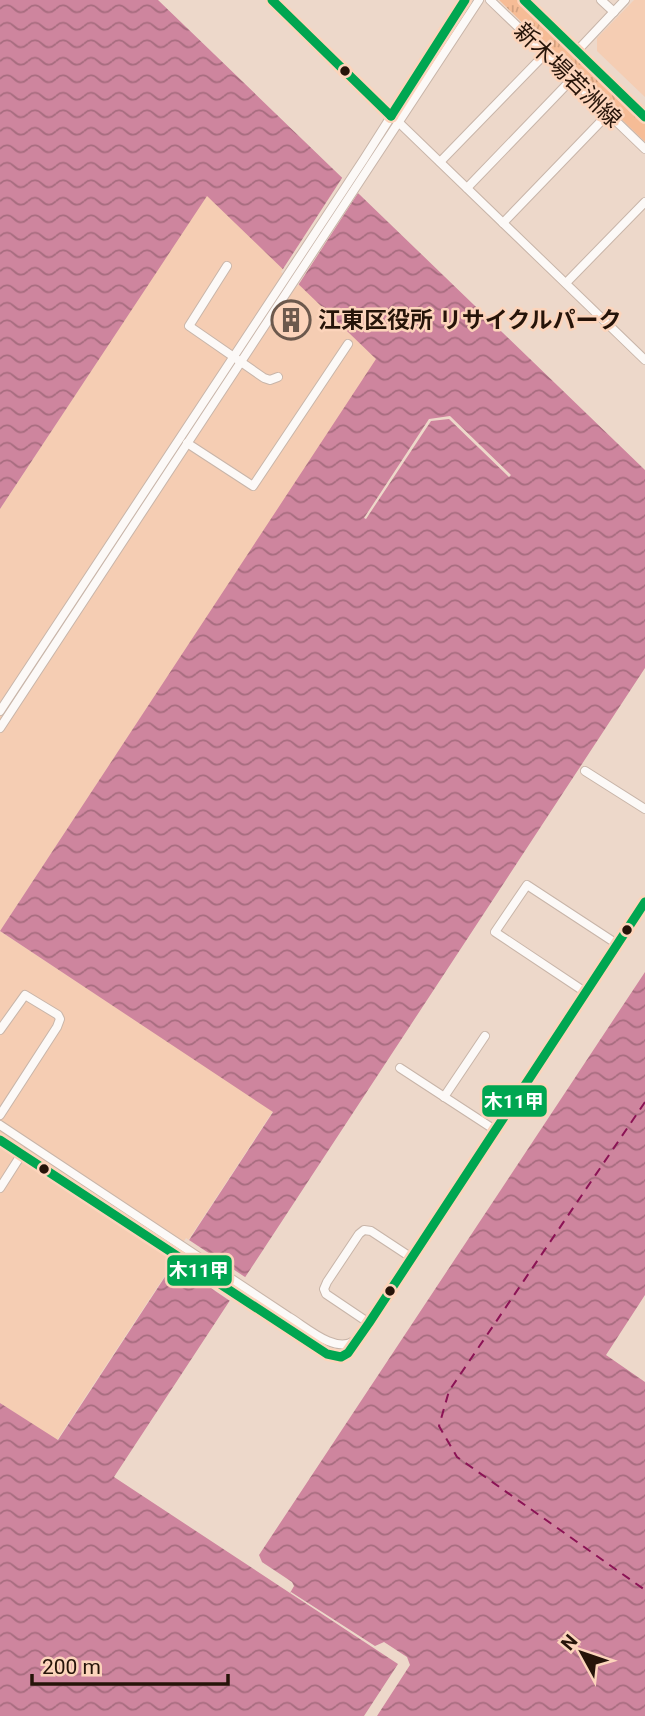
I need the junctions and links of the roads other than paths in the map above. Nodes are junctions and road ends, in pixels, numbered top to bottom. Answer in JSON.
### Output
{"nodes":[{"id":1,"x":272,"y":0,"type":"edge"},
{"id":2,"x":465,"y":0,"type":"edge"},
{"id":3,"x":479,"y":0,"type":"edge"},
{"id":4,"x":490,"y":0,"type":"edge"},
{"id":5,"x":524,"y":0,"type":"edge"},
{"id":6,"x":601,"y":0,"type":"edge"},
{"id":7,"x":625,"y":0,"type":"edge"},
{"id":8,"x":614,"y":12,"type":"junction"},
{"id":9,"x":577,"y":51,"type":"junction"},
{"id":10,"x":546,"y":53,"type":"junction"},
{"id":11,"x":572,"y":79,"type":"junction"},
{"id":12,"x":608,"y":114,"type":"junction"},
{"id":13,"x":645,"y":117,"type":"edge"},
{"id":14,"x":394,"y":119,"type":"junction"},
{"id":15,"x":645,"y":149,"type":"edge"},
{"id":16,"x":440,"y":162,"type":"junction"},
{"id":17,"x":467,"y":188,"type":"junction"},
{"id":18,"x":645,"y":202,"type":"edge"},
{"id":19,"x":503,"y":223,"type":"junction"},
{"id":20,"x":227,"y":266,"type":"dead end"},
{"id":21,"x":566,"y":283,"type":"junction"},
{"id":22,"x":348,"y":344,"type":"dead end"},
{"id":23,"x":237,"y":359,"type":"junction"},
{"id":24,"x":645,"y":360,"type":"edge"},
{"id":25,"x":278,"y":377,"type":"dead end"},
{"id":26,"x":187,"y":443,"type":"junction"},
{"id":27,"x":105,"y":560,"type":"junction"},
{"id":28,"x":0,"y":711,"type":"edge"},
{"id":29,"x":0,"y":728,"type":"edge"},
{"id":30,"x":585,"y":771,"type":"dead end"},
{"id":31,"x":645,"y":809,"type":"edge"},
{"id":32,"x":645,"y":901,"type":"edge"},
{"id":33,"x":617,"y":944,"type":"junction"},
{"id":34,"x":585,"y":992,"type":"junction"},
{"id":35,"x":0,"y":1030,"type":"edge"},
{"id":36,"x":485,"y":1036,"type":"dead end"},
{"id":37,"x":400,"y":1068,"type":"dead end"},
{"id":38,"x":444,"y":1097,"type":"junction"},
{"id":39,"x":0,"y":1115,"type":"edge"},
{"id":40,"x":0,"y":1125,"type":"edge"},
{"id":41,"x":495,"y":1130,"type":"junction"},
{"id":42,"x":0,"y":1140,"type":"edge"},
{"id":43,"x":29,"y":1144,"type":"junction"},
{"id":44,"x":22,"y":1154,"type":"junction"},
{"id":45,"x":0,"y":1188,"type":"edge"},
{"id":46,"x":167,"y":1242,"type":"junction"},
{"id":47,"x":412,"y":1258,"type":"junction"},
{"id":48,"x":369,"y":1323,"type":"junction"}],
"edges":[{"from":1,"to":14,"type":"street"},
{"from":2,"to":14,"type":"street"},
{"from":3,"to":14,"type":"street"},
{"from":4,"to":10,"type":"street","name":"新木場若洲線"},
{"from":5,"to":9,"type":"street","name":"新木場若洲線"},
{"from":6,"to":8,"type":"street"},
{"from":7,"to":8,"type":"street"},
{"from":8,"to":9,"type":"street"},
{"from":9,"to":13,"type":"street","name":"新木場若洲線"},
{"from":10,"to":11,"type":"street","name":"新木場若洲線"},
{"from":10,"to":16,"type":"street"},
{"from":11,"to":12,"type":"street","name":"新木場若洲線"},
{"from":11,"to":17,"type":"street"},
{"from":12,"to":15,"type":"street","name":"新木場若洲線"},
{"from":12,"to":19,"type":"street"},
{"from":14,"to":16,"type":"street"},
{"from":14,"to":23,"type":"street"},
{"from":16,"to":17,"type":"street"},
{"from":17,"to":19,"type":"street"},
{"from":18,"to":21,"type":"street"},
{"from":19,"to":21,"type":"street"},
{"from":20,"to":23,"type":"street"},
{"from":21,"to":24,"type":"street"},
{"from":22,"to":26,"type":"street"},
{"from":23,"to":25,"type":"street"},
{"from":23,"to":26,"type":"street"},
{"from":23,"to":27,"type":"street"},
{"from":26,"to":27,"type":"street"},
{"from":27,"to":28,"type":"street"},
{"from":27,"to":29,"type":"street"},
{"from":30,"to":31,"type":"street"},
{"from":32,"to":33,"type":"street"},
{"from":33,"to":34,"type":"street"},
{"from":33,"to":34,"type":"street"},
{"from":34,"to":41,"type":"street"},
{"from":35,"to":39,"type":"street"},
{"from":36,"to":38,"type":"street"},
{"from":37,"to":38,"type":"street"},
{"from":38,"to":41,"type":"street"},
{"from":40,"to":43,"type":"street"},
{"from":41,"to":47,"type":"street"},
{"from":42,"to":44,"type":"street"},
{"from":43,"to":44,"type":"street"},
{"from":43,"to":46,"type":"street"},
{"from":44,"to":45,"type":"street"},
{"from":44,"to":46,"type":"street"},
{"from":46,"to":48,"type":"street"},
{"from":47,"to":48,"type":"street"},
{"from":47,"to":48,"type":"street"}]}
